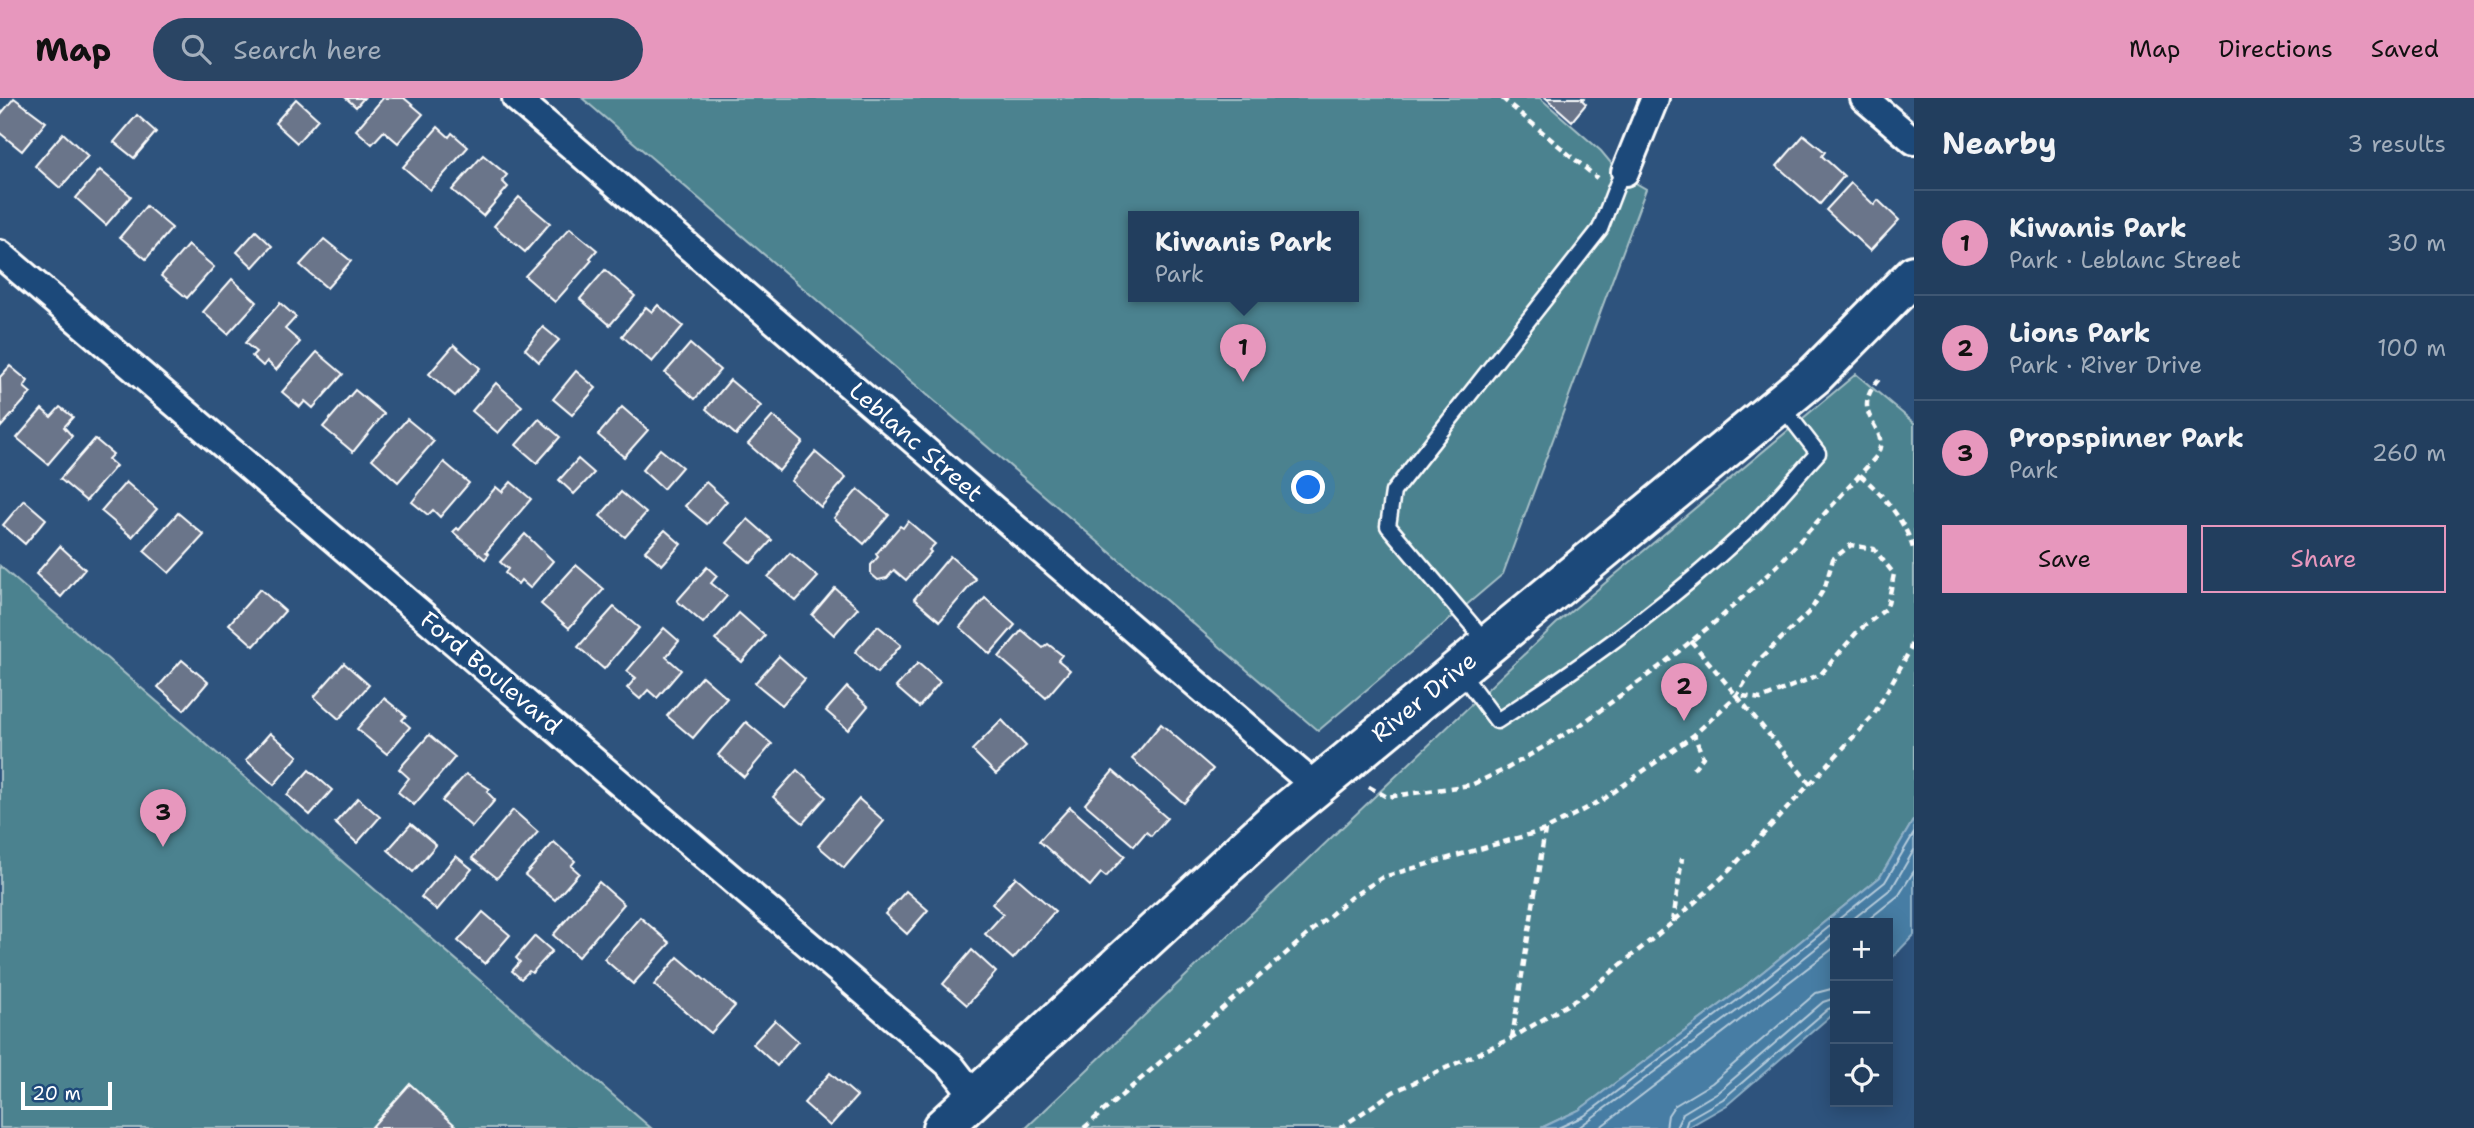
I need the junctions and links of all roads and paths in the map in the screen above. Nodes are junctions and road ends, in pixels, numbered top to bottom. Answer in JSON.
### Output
{"nodes":[{"id":1,"x":516,"y":98,"type":"edge"},
{"id":2,"x":1502,"y":98,"type":"edge"},
{"id":3,"x":1655,"y":98,"type":"edge"},
{"id":4,"x":1864,"y":98,"type":"edge"},
{"id":5,"x":1914,"y":141,"type":"edge"},
{"id":6,"x":1619,"y":182,"type":"junction"},
{"id":7,"x":0,"y":254,"type":"edge"},
{"id":8,"x":1914,"y":275,"type":"edge"},
{"id":9,"x":1780,"y":404,"type":"junction"},
{"id":10,"x":1860,"y":475,"type":"dead end"},
{"id":11,"x":1914,"y":552,"type":"edge"},
{"id":12,"x":1914,"y":630,"type":"edge"},
{"id":13,"x":1691,"y":641,"type":"dead end"},
{"id":14,"x":1488,"y":644,"type":"junction"},
{"id":15,"x":1458,"y":668,"type":"junction"},
{"id":16,"x":1737,"y":695,"type":"junction"},
{"id":17,"x":1694,"y":735,"type":"junction"},
{"id":18,"x":1693,"y":769,"type":"dead end"},
{"id":19,"x":1811,"y":785,"type":"junction"},
{"id":20,"x":1315,"y":786,"type":"junction"},
{"id":21,"x":1545,"y":830,"type":"junction"},
{"id":22,"x":1682,"y":858,"type":"dead end"},
{"id":23,"x":1673,"y":922,"type":"junction"},
{"id":24,"x":1512,"y":1038,"type":"junction"},
{"id":25,"x":975,"y":1097,"type":"junction"},
{"id":26,"x":942,"y":1128,"type":"edge"},
{"id":27,"x":1084,"y":1128,"type":"edge"},
{"id":28,"x":1339,"y":1128,"type":"edge"}],
"edges":[{"from":1,"to":20,"type":"street","name":"Leblanc Street"},
{"from":2,"to":6,"type":"path"},
{"from":3,"to":6,"type":"street"},
{"from":4,"to":5,"type":"street"},
{"from":6,"to":14,"type":"lane"},
{"from":7,"to":25,"type":"street","name":"Ford Boulevard"},
{"from":8,"to":9,"type":"street","name":"River Drive"},
{"from":9,"to":14,"type":"street","name":"River Drive"},
{"from":9,"to":15,"type":"lane"},
{"from":10,"to":11,"type":"path"},
{"from":12,"to":19,"type":"path"},
{"from":13,"to":16,"type":"path"},
{"from":14,"to":15,"type":"street","name":"River Drive"},
{"from":15,"to":20,"type":"street","name":"River Drive"},
{"from":16,"to":16,"type":"path"},
{"from":16,"to":17,"type":"path"},
{"from":16,"to":19,"type":"path"},
{"from":17,"to":18,"type":"path"},
{"from":17,"to":21,"type":"path"},
{"from":19,"to":23,"type":"path"},
{"from":20,"to":25,"type":"street","name":"River Drive"},
{"from":21,"to":24,"type":"path"},
{"from":21,"to":27,"type":"path"},
{"from":22,"to":23,"type":"path"},
{"from":23,"to":24,"type":"path"},
{"from":24,"to":28,"type":"path"},
{"from":25,"to":26,"type":"street","name":"River Drive"}]}
